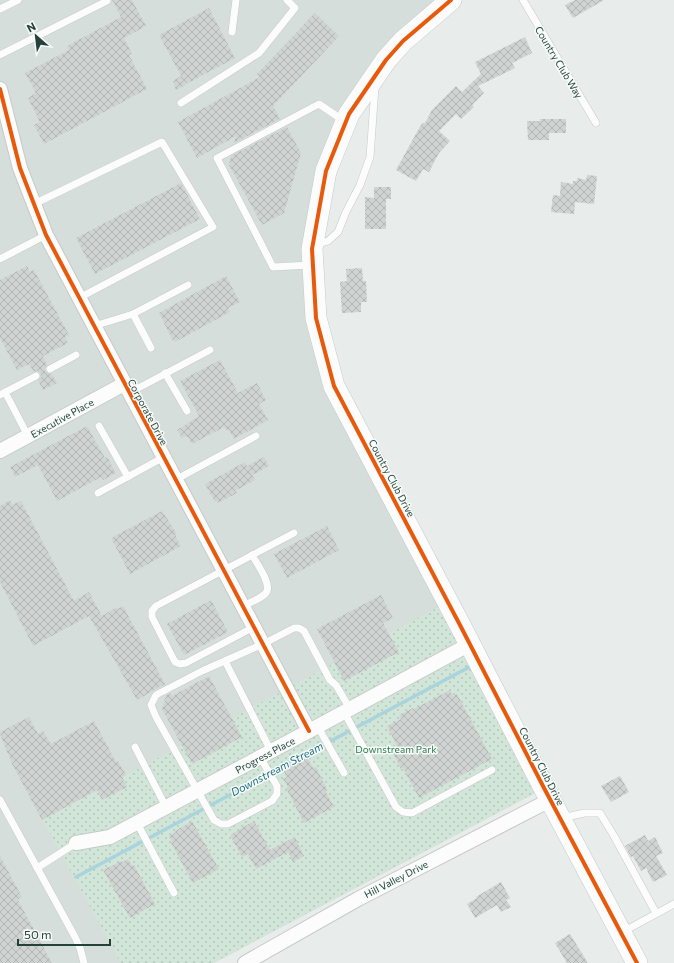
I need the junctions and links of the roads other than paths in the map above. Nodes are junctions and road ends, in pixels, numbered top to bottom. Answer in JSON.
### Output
{"nodes":[{"id":1,"x":18,"y":0,"type":"edge"},
{"id":2,"x":236,"y":0,"type":"edge"},
{"id":3,"x":287,"y":0,"type":"edge"},
{"id":4,"x":452,"y":0,"type":"edge"},
{"id":5,"x":523,"y":0,"type":"edge"},
{"id":6,"x":107,"y":1,"type":"edge"},
{"id":7,"x":0,"y":9,"type":"edge"},
{"id":8,"x":232,"y":32,"type":"dead end"},
{"id":9,"x":0,"y":55,"type":"edge"},
{"id":10,"x":376,"y":74,"type":"junction"},
{"id":11,"x":0,"y":89,"type":"edge"},
{"id":12,"x":181,"y":103,"type":"dead end"},
{"id":13,"x":346,"y":122,"type":"junction"},
{"id":14,"x":596,"y":123,"type":"dead end"},
{"id":15,"x":34,"y":204,"type":"junction"},
{"id":16,"x":46,"y":234,"type":"junction"},
{"id":17,"x":312,"y":255,"type":"junction"},
{"id":18,"x":0,"y":259,"type":"edge"},
{"id":19,"x":188,"y":285,"type":"dead end"},
{"id":20,"x":79,"y":298,"type":"junction"},
{"id":21,"x":133,"y":314,"type":"junction"},
{"id":22,"x":94,"y":326,"type":"junction"},
{"id":23,"x":151,"y":348,"type":"dead end"},
{"id":24,"x":210,"y":350,"type":"dead end"},
{"id":25,"x":76,"y":355,"type":"dead end"},
{"id":26,"x":50,"y":369,"type":"dead end"},
{"id":27,"x":165,"y":373,"type":"junction"},
{"id":28,"x":36,"y":376,"type":"dead end"},
{"id":29,"x":127,"y":388,"type":"junction"},
{"id":30,"x":2,"y":394,"type":"edge"},
{"id":31,"x":187,"y":412,"type":"dead end"},
{"id":32,"x":99,"y":426,"type":"dead end"},
{"id":33,"x":28,"y":436,"type":"junction"},
{"id":34,"x":256,"y":436,"type":"dead end"},
{"id":35,"x":0,"y":451,"type":"edge"},
{"id":36,"x":164,"y":457,"type":"junction"},
{"id":37,"x":128,"y":477,"type":"junction"},
{"id":38,"x":175,"y":480,"type":"junction"},
{"id":39,"x":98,"y":493,"type":"dead end"},
{"id":40,"x":294,"y":533,"type":"dead end"},
{"id":41,"x":252,"y":555,"type":"junction"},
{"id":42,"x":224,"y":570,"type":"junction"},
{"id":43,"x":243,"y":606,"type":"junction"},
{"id":44,"x":254,"y":627,"type":"junction"},
{"id":45,"x":263,"y":644,"type":"junction"},
{"id":46,"x":470,"y":644,"type":"junction"},
{"id":47,"x":225,"y":661,"type":"junction"},
{"id":48,"x":347,"y":711,"type":"junction"},
{"id":49,"x":314,"y":729,"type":"junction"},
{"id":50,"x":135,"y":747,"type":"dead end"},
{"id":51,"x":266,"y":754,"type":"junction"},
{"id":52,"x":492,"y":770,"type":"dead end"},
{"id":53,"x":344,"y":773,"type":"dead end"},
{"id":54,"x":198,"y":790,"type":"junction"},
{"id":55,"x":0,"y":800,"type":"edge"},
{"id":56,"x":550,"y":800,"type":"junction"},
{"id":57,"x":166,"y":807,"type":"junction"},
{"id":58,"x":560,"y":819,"type":"junction"},
{"id":59,"x":137,"y":823,"type":"junction"},
{"id":60,"x":76,"y":843,"type":"joint"},
{"id":61,"x":37,"y":868,"type":"junction"},
{"id":62,"x":174,"y":893,"type":"dead end"},
{"id":63,"x":674,"y":904,"type":"edge"},
{"id":64,"x":656,"y":913,"type":"junction"},
{"id":65,"x":620,"y":931,"type":"junction"},
{"id":66,"x":84,"y":963,"type":"edge"},
{"id":67,"x":245,"y":963,"type":"edge"},
{"id":68,"x":637,"y":963,"type":"edge"}],
"edges":[{"from":1,"to":7,"type":"lane"},
{"from":2,"to":8,"type":"lane"},
{"from":3,"to":12,"type":"lane"},
{"from":4,"to":10,"type":"street","name":"Country Club Drive"},
{"from":5,"to":14,"type":"lane","name":"Country Club Way"},
{"from":6,"to":9,"type":"lane"},
{"from":10,"to":13,"type":"street","name":"Country Club Drive"},
{"from":10,"to":17,"type":"lane"},
{"from":11,"to":15,"type":"street","name":"Corporate Drive"},
{"from":13,"to":17,"type":"street","name":"Country Club Drive"},
{"from":13,"to":17,"type":"lane"},
{"from":15,"to":16,"type":"street","name":"Corporate Drive"},
{"from":15,"to":20,"type":"lane"},
{"from":16,"to":18,"type":"lane"},
{"from":16,"to":20,"type":"street","name":"Corporate Drive"},
{"from":17,"to":46,"type":"street","name":"Country Club Drive"},
{"from":19,"to":21,"type":"lane"},
{"from":20,"to":22,"type":"street","name":"Corporate Drive"},
{"from":21,"to":22,"type":"lane"},
{"from":21,"to":23,"type":"lane"},
{"from":22,"to":29,"type":"street","name":"Corporate Drive"},
{"from":24,"to":27,"type":"lane"},
{"from":25,"to":26,"type":"lane"},
{"from":27,"to":29,"type":"lane"},
{"from":27,"to":31,"type":"lane"},
{"from":28,"to":30,"type":"lane"},
{"from":29,"to":33,"type":"street","name":"Executive Place"},
{"from":29,"to":36,"type":"street","name":"Corporate Drive"},
{"from":30,"to":33,"type":"lane"},
{"from":32,"to":37,"type":"lane"},
{"from":33,"to":35,"type":"street","name":"Executive Place"},
{"from":34,"to":38,"type":"lane"},
{"from":36,"to":37,"type":"lane"},
{"from":36,"to":38,"type":"street","name":"Corporate Drive"},
{"from":37,"to":39,"type":"lane"},
{"from":38,"to":42,"type":"street","name":"Corporate Drive"},
{"from":40,"to":41,"type":"lane"},
{"from":41,"to":42,"type":"lane"},
{"from":41,"to":43,"type":"lane"},
{"from":42,"to":43,"type":"street","name":"Corporate Drive"},
{"from":42,"to":44,"type":"lane"},
{"from":43,"to":44,"type":"street","name":"Corporate Drive"},
{"from":44,"to":45,"type":"street","name":"Corporate Drive"},
{"from":45,"to":47,"type":"lane"},
{"from":45,"to":48,"type":"lane"},
{"from":45,"to":49,"type":"street","name":"Corporate Drive"},
{"from":46,"to":48,"type":"street","name":"Progress Place"},
{"from":46,"to":56,"type":"street","name":"Country Club Drive"},
{"from":47,"to":51,"type":"lane"},
{"from":47,"to":54,"type":"lane"},
{"from":48,"to":49,"type":"street","name":"Progress Place"},
{"from":48,"to":52,"type":"lane"},
{"from":49,"to":51,"type":"street","name":"Progress Place"},
{"from":49,"to":53,"type":"lane"},
{"from":50,"to":57,"type":"lane"},
{"from":51,"to":54,"type":"street","name":"Progress Place"},
{"from":51,"to":54,"type":"lane"},
{"from":54,"to":57,"type":"street","name":"Progress Place"},
{"from":55,"to":61,"type":"lane"},
{"from":56,"to":58,"type":"street","name":"Country Club Drive"},
{"from":56,"to":67,"type":"street","name":"Hill Valley Drive"},
{"from":57,"to":59,"type":"street","name":"Progress Place"},
{"from":58,"to":64,"type":"lane"},
{"from":58,"to":65,"type":"street","name":"Country Club Drive"},
{"from":59,"to":60,"type":"street","name":"Progress Place"},
{"from":59,"to":62,"type":"lane"},
{"from":60,"to":61,"type":"lane"},
{"from":61,"to":66,"type":"lane"},
{"from":63,"to":64,"type":"lane"},
{"from":64,"to":65,"type":"lane"},
{"from":65,"to":68,"type":"street","name":"Country Club Drive"}]}
